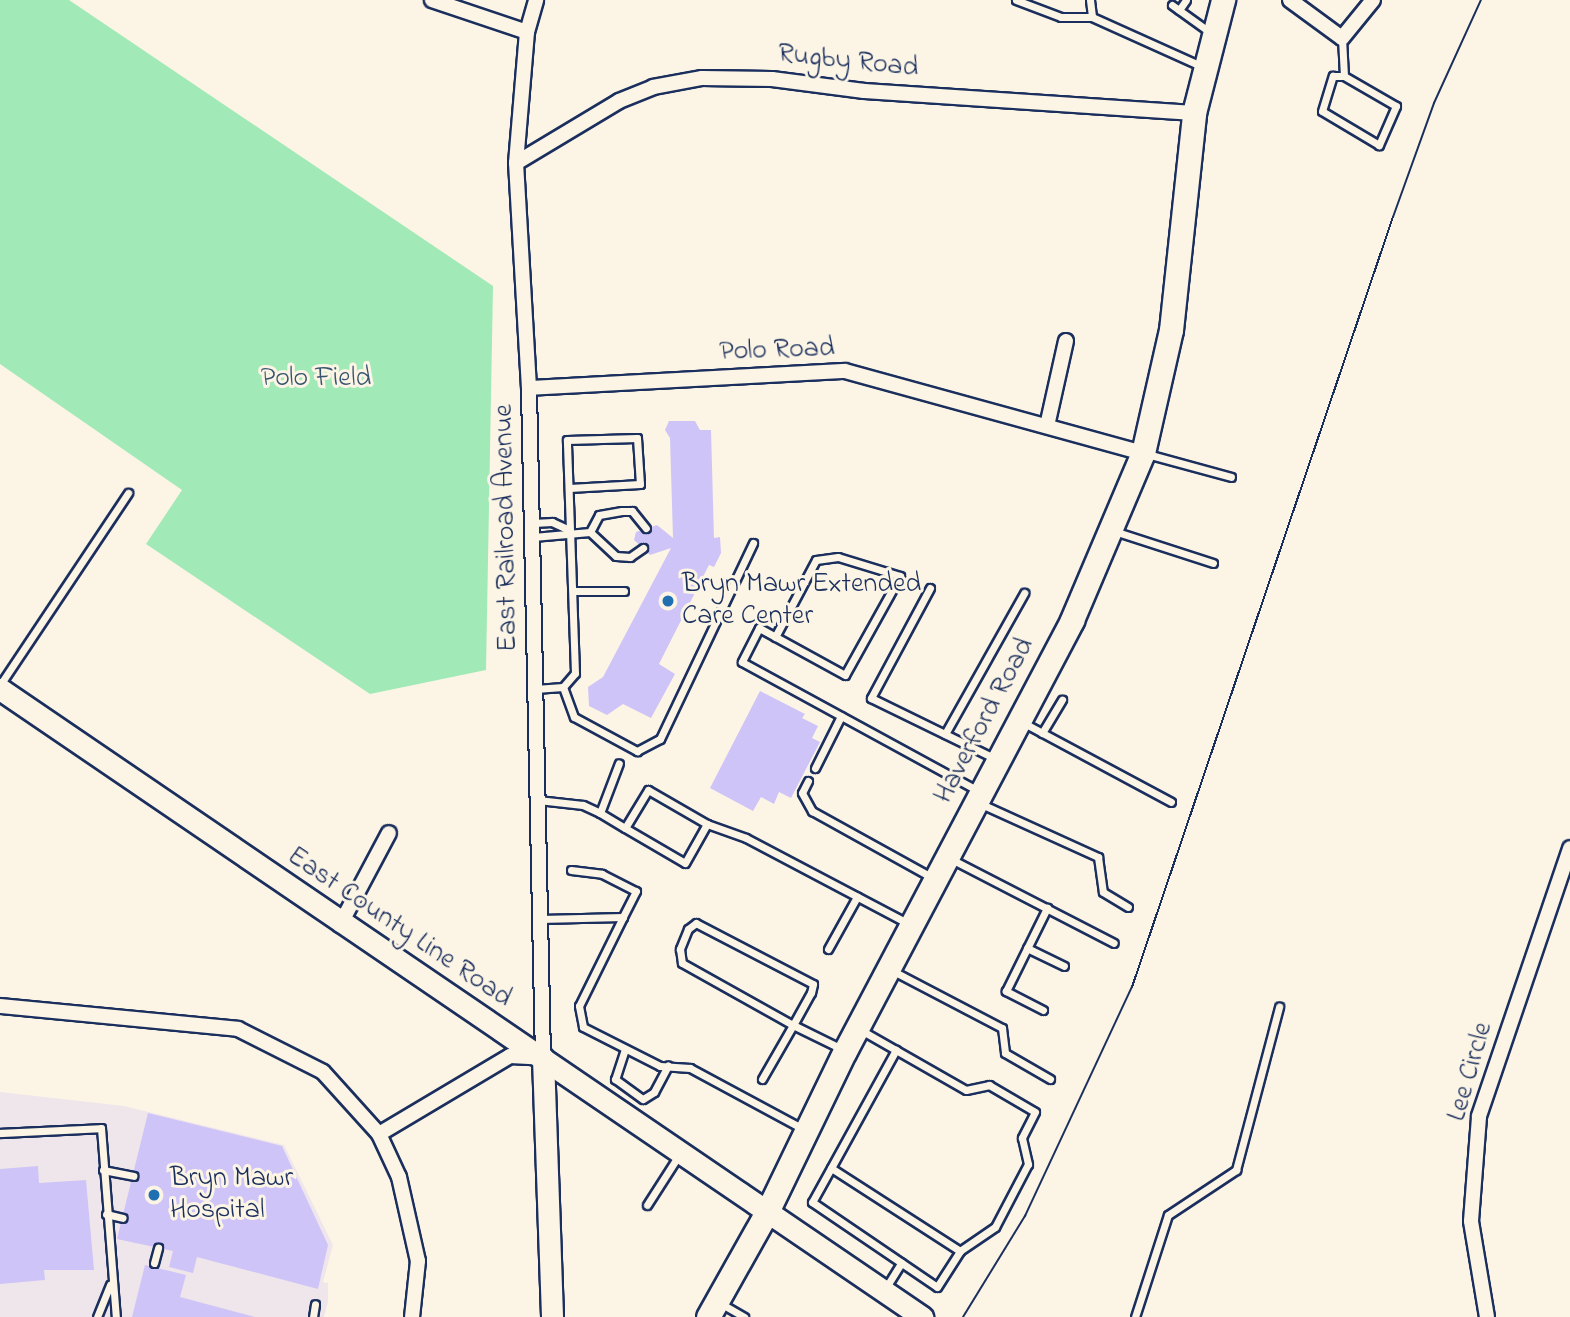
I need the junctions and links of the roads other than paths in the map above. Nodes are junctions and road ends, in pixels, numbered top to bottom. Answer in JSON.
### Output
{"nodes":[{"id":1,"x":432,"y":0,"type":"edge"},
{"id":2,"x":536,"y":0,"type":"edge"},
{"id":3,"x":1016,"y":0,"type":"edge"},
{"id":4,"x":1090,"y":0,"type":"edge"},
{"id":5,"x":1186,"y":0,"type":"edge"},
{"id":6,"x":1223,"y":0,"type":"edge"},
{"id":7,"x":1290,"y":0,"type":"edge"},
{"id":8,"x":1373,"y":0,"type":"edge"},
{"id":9,"x":1171,"y":5,"type":"dead end"},
{"id":10,"x":1180,"y":10,"type":"junction"},
{"id":11,"x":1092,"y":17,"type":"junction"},
{"id":12,"x":527,"y":32,"type":"junction"},
{"id":13,"x":1212,"y":34,"type":"junction"},
{"id":14,"x":1342,"y":38,"type":"junction"},
{"id":15,"x":1204,"y":68,"type":"junction"},
{"id":16,"x":1344,"y":76,"type":"junction"},
{"id":17,"x":1194,"y":113,"type":"junction"},
{"id":18,"x":516,"y":163,"type":"junction"},
{"id":19,"x":1066,"y":341,"type":"dead end"},
{"id":20,"x":529,"y":388,"type":"junction"},
{"id":21,"x":1046,"y":426,"type":"junction"},
{"id":22,"x":1143,"y":453,"type":"junction"},
{"id":23,"x":1231,"y":477,"type":"dead end"},
{"id":24,"x":569,"y":488,"type":"junction"},
{"id":25,"x":128,"y":493,"type":"dead end"},
{"id":26,"x":646,"y":528,"type":"dead end"},
{"id":27,"x":533,"y":530,"type":"junction"},
{"id":28,"x":569,"y":530,"type":"junction"},
{"id":29,"x":1110,"y":530,"type":"junction"},
{"id":30,"x":590,"y":531,"type":"junction"},
{"id":31,"x":753,"y":543,"type":"dead end"},
{"id":32,"x":643,"y":548,"type":"dead end"},
{"id":33,"x":1213,"y":564,"type":"dead end"},
{"id":34,"x":930,"y":587,"type":"dead end"},
{"id":35,"x":573,"y":591,"type":"junction"},
{"id":36,"x":624,"y":591,"type":"dead end"},
{"id":37,"x":1024,"y":593,"type":"dead end"},
{"id":38,"x":775,"y":637,"type":"junction"},
{"id":39,"x":0,"y":687,"type":"edge"},
{"id":40,"x":563,"y":687,"type":"junction"},
{"id":41,"x":534,"y":689,"type":"junction"},
{"id":42,"x":1062,"y":700,"type":"dead end"},
{"id":43,"x":841,"y":716,"type":"junction"},
{"id":44,"x":1018,"y":720,"type":"junction"},
{"id":45,"x":1042,"y":733,"type":"junction"},
{"id":46,"x":945,"y":734,"type":"junction"},
{"id":47,"x":998,"y":760,"type":"junction"},
{"id":48,"x":619,"y":763,"type":"dead end"},
{"id":49,"x":815,"y":768,"type":"dead end"},
{"id":50,"x":808,"y":781,"type":"dead end"},
{"id":51,"x":978,"y":797,"type":"junction"},
{"id":52,"x":537,"y":800,"type":"junction"},
{"id":53,"x":1171,"y":802,"type":"dead end"},
{"id":54,"x":600,"y":813,"type":"junction"},
{"id":55,"x":707,"y":824,"type":"junction"},
{"id":56,"x":625,"y":828,"type":"junction"},
{"id":57,"x":389,"y":833,"type":"dead end"},
{"id":58,"x":1570,"y":848,"type":"edge"},
{"id":59,"x":947,"y":857,"type":"junction"},
{"id":60,"x":571,"y":870,"type":"dead end"},
{"id":61,"x":935,"y":880,"type":"junction"},
{"id":62,"x":857,"y":897,"type":"junction"},
{"id":63,"x":1129,"y":907,"type":"dead end"},
{"id":64,"x":1046,"y":908,"type":"junction"},
{"id":65,"x":623,"y":917,"type":"junction"},
{"id":66,"x":540,"y":919,"type":"junction"},
{"id":67,"x":340,"y":925,"type":"junction"},
{"id":68,"x":912,"y":925,"type":"junction"},
{"id":69,"x":1114,"y":943,"type":"dead end"},
{"id":70,"x":828,"y":948,"type":"dead end"},
{"id":71,"x":1027,"y":948,"type":"junction"},
{"id":72,"x":1064,"y":967,"type":"dead end"},
{"id":73,"x":889,"y":969,"type":"junction"},
{"id":74,"x":0,"y":1006,"type":"edge"},
{"id":75,"x":1279,"y":1007,"type":"dead end"},
{"id":76,"x":1042,"y":1010,"type":"dead end"},
{"id":77,"x":793,"y":1025,"type":"junction"},
{"id":78,"x":858,"y":1028,"type":"junction"},
{"id":79,"x":625,"y":1049,"type":"junction"},
{"id":80,"x":896,"y":1049,"type":"junction"},
{"id":81,"x":845,"y":1051,"type":"junction"},
{"id":82,"x":543,"y":1058,"type":"junction"},
{"id":83,"x":667,"y":1066,"type":"junction"},
{"id":84,"x":762,"y":1079,"type":"dead end"},
{"id":85,"x":1050,"y":1079,"type":"dead end"},
{"id":86,"x":806,"y":1130,"type":"junction"},
{"id":87,"x":0,"y":1133,"type":"edge"},
{"id":88,"x":379,"y":1134,"type":"junction"},
{"id":89,"x":679,"y":1154,"type":"junction"},
{"id":90,"x":831,"y":1168,"type":"junction"},
{"id":91,"x":103,"y":1170,"type":"junction"},
{"id":92,"x":133,"y":1176,"type":"dead end"},
{"id":93,"x":647,"y":1205,"type":"dead end"},
{"id":94,"x":767,"y":1212,"type":"junction"},
{"id":95,"x":106,"y":1214,"type":"junction"},
{"id":96,"x":122,"y":1217,"type":"dead end"},
{"id":97,"x":158,"y":1248,"type":"dead end"},
{"id":98,"x":960,"y":1251,"type":"junction"},
{"id":99,"x":154,"y":1263,"type":"dead end"},
{"id":100,"x":901,"y":1263,"type":"junction"},
{"id":101,"x":110,"y":1284,"type":"junction"},
{"id":102,"x":883,"y":1292,"type":"junction"},
{"id":103,"x":315,"y":1304,"type":"dead end"},
{"id":104,"x":712,"y":1309,"type":"edge"},
{"id":105,"x":97,"y":1317,"type":"edge"},
{"id":106,"x":116,"y":1317,"type":"edge"},
{"id":107,"x":313,"y":1317,"type":"edge"},
{"id":108,"x":412,"y":1317,"type":"edge"},
{"id":109,"x":552,"y":1317,"type":"edge"},
{"id":110,"x":744,"y":1317,"type":"edge"},
{"id":111,"x":922,"y":1317,"type":"edge"},
{"id":112,"x":1135,"y":1317,"type":"edge"},
{"id":113,"x":1487,"y":1317,"type":"edge"}],
"edges":[{"from":1,"to":12,"type":"street"},
{"from":2,"to":12,"type":"street","name":"East Railroad Avenue"},
{"from":3,"to":11,"type":"lane"},
{"from":4,"to":11,"type":"lane"},
{"from":5,"to":10,"type":"lane"},
{"from":6,"to":13,"type":"main road","name":"Haverford Road"},
{"from":7,"to":14,"type":"street"},
{"from":8,"to":14,"type":"street"},
{"from":9,"to":10,"type":"lane"},
{"from":10,"to":13,"type":"lane"},
{"from":11,"to":15,"type":"lane"},
{"from":12,"to":18,"type":"street","name":"East Railroad Avenue"},
{"from":13,"to":15,"type":"main road","name":"Haverford Road"},
{"from":14,"to":16,"type":"lane"},
{"from":15,"to":17,"type":"main road","name":"Haverford Road"},
{"from":16,"to":16,"type":"lane"},
{"from":17,"to":18,"type":"street","name":"Rugby Road"},
{"from":17,"to":22,"type":"main road","name":"Haverford Road"},
{"from":18,"to":20,"type":"street","name":"East Railroad Avenue"},
{"from":19,"to":21,"type":"street"},
{"from":20,"to":21,"type":"street","name":"Polo Road"},
{"from":20,"to":27,"type":"street","name":"East Railroad Avenue"},
{"from":21,"to":22,"type":"street","name":"Polo Road"},
{"from":22,"to":23,"type":"lane"},
{"from":22,"to":29,"type":"main road","name":"Haverford Road"},
{"from":24,"to":24,"type":"lane"},
{"from":24,"to":28,"type":"lane"},
{"from":25,"to":39,"type":"lane"},
{"from":26,"to":30,"type":"lane"},
{"from":27,"to":28,"type":"lane"},
{"from":27,"to":28,"type":"lane"},
{"from":27,"to":41,"type":"street","name":"East Railroad Avenue"},
{"from":28,"to":30,"type":"lane"},
{"from":28,"to":35,"type":"lane"},
{"from":29,"to":33,"type":"lane"},
{"from":29,"to":44,"type":"main road","name":"Haverford Road"},
{"from":30,"to":32,"type":"lane"},
{"from":31,"to":40,"type":"lane"},
{"from":34,"to":46,"type":"lane"},
{"from":35,"to":36,"type":"lane"},
{"from":35,"to":40,"type":"lane"},
{"from":37,"to":46,"type":"lane"},
{"from":38,"to":38,"type":"lane"},
{"from":38,"to":43,"type":"lane"},
{"from":39,"to":67,"type":"street","name":"East County Line Road"},
{"from":40,"to":41,"type":"lane"},
{"from":41,"to":52,"type":"street","name":"East Railroad Avenue"},
{"from":42,"to":45,"type":"lane"},
{"from":43,"to":49,"type":"lane"},
{"from":43,"to":51,"type":"lane"},
{"from":44,"to":45,"type":"lane"},
{"from":44,"to":47,"type":"main road","name":"Haverford Road"},
{"from":45,"to":53,"type":"lane"},
{"from":46,"to":47,"type":"lane"},
{"from":47,"to":51,"type":"main road","name":"Haverford Road"},
{"from":48,"to":54,"type":"lane"},
{"from":50,"to":61,"type":"lane"},
{"from":51,"to":59,"type":"main road","name":"Haverford Road"},
{"from":51,"to":63,"type":"lane"},
{"from":52,"to":54,"type":"lane"},
{"from":52,"to":66,"type":"street","name":"East Railroad Avenue"},
{"from":54,"to":56,"type":"lane"},
{"from":55,"to":56,"type":"lane"},
{"from":55,"to":56,"type":"lane"},
{"from":55,"to":62,"type":"lane"},
{"from":57,"to":67,"type":"street"},
{"from":58,"to":113,"type":"street","name":"Lee Circle"},
{"from":59,"to":61,"type":"main road","name":"Haverford Road"},
{"from":59,"to":64,"type":"lane"},
{"from":60,"to":65,"type":"lane"},
{"from":61,"to":68,"type":"main road","name":"Haverford Road"},
{"from":62,"to":68,"type":"lane"},
{"from":62,"to":70,"type":"lane"},
{"from":64,"to":69,"type":"lane"},
{"from":64,"to":71,"type":"lane"},
{"from":65,"to":66,"type":"lane"},
{"from":65,"to":79,"type":"lane"},
{"from":66,"to":82,"type":"street","name":"East Railroad Avenue"},
{"from":67,"to":82,"type":"street","name":"East County Line Road"},
{"from":68,"to":73,"type":"main road","name":"Haverford Road"},
{"from":71,"to":72,"type":"lane"},
{"from":71,"to":76,"type":"lane"},
{"from":73,"to":78,"type":"main road","name":"Haverford Road"},
{"from":73,"to":85,"type":"lane"},
{"from":74,"to":88,"type":"street"},
{"from":75,"to":112,"type":"lane"},
{"from":77,"to":77,"type":"lane"},
{"from":77,"to":81,"type":"lane"},
{"from":77,"to":84,"type":"lane"},
{"from":78,"to":80,"type":"lane"},
{"from":78,"to":81,"type":"main road","name":"Haverford Road"},
{"from":79,"to":83,"type":"lane"},
{"from":79,"to":83,"type":"lane"},
{"from":80,"to":90,"type":"lane"},
{"from":80,"to":98,"type":"lane"},
{"from":81,"to":86,"type":"main road","name":"Haverford Road"},
{"from":82,"to":88,"type":"street"},
{"from":82,"to":89,"type":"street","name":"East County Line Road"},
{"from":82,"to":109,"type":"street"},
{"from":83,"to":86,"type":"lane"},
{"from":86,"to":94,"type":"main road","name":"Haverford Road"},
{"from":87,"to":91,"type":"lane"},
{"from":88,"to":108,"type":"street"},
{"from":89,"to":93,"type":"lane"},
{"from":89,"to":94,"type":"street","name":"East County Line Road"},
{"from":90,"to":98,"type":"lane"},
{"from":90,"to":100,"type":"lane"},
{"from":91,"to":92,"type":"lane"},
{"from":91,"to":95,"type":"lane"},
{"from":94,"to":102,"type":"street","name":"East County Line Road"},
{"from":94,"to":104,"type":"main road","name":"Haverford Road"},
{"from":95,"to":96,"type":"lane"},
{"from":95,"to":101,"type":"lane"},
{"from":97,"to":99,"type":"lane"},
{"from":98,"to":100,"type":"lane"},
{"from":100,"to":102,"type":"lane"},
{"from":101,"to":105,"type":"lane"},
{"from":101,"to":106,"type":"lane"},
{"from":102,"to":111,"type":"street","name":"East County Line Road"},
{"from":103,"to":107,"type":"lane"},
{"from":104,"to":110,"type":"lane"}]}
